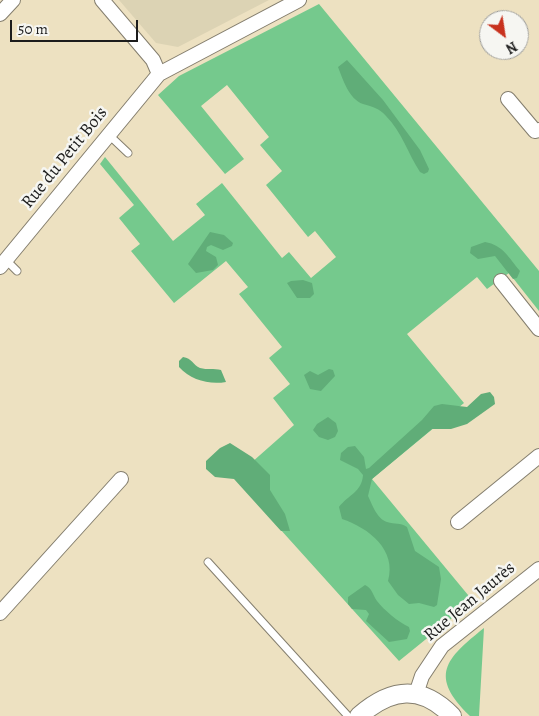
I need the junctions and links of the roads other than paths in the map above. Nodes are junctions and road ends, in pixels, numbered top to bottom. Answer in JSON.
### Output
{"nodes":[{"id":1,"x":14,"y":0,"type":"edge"},
{"id":2,"x":102,"y":0,"type":"edge"},
{"id":3,"x":299,"y":0,"type":"edge"},
{"id":4,"x":0,"y":14,"type":"edge"},
{"id":5,"x":159,"y":74,"type":"junction"},
{"id":6,"x":508,"y":99,"type":"dead end"},
{"id":7,"x":539,"y":130,"type":"edge"},
{"id":8,"x":109,"y":135,"type":"junction"},
{"id":9,"x":128,"y":153,"type":"dead end"},
{"id":10,"x":3,"y":264,"type":"edge"},
{"id":11,"x":17,"y":271,"type":"dead end"},
{"id":12,"x":501,"y":281,"type":"dead end"},
{"id":13,"x":539,"y":330,"type":"edge"},
{"id":14,"x":539,"y":456,"type":"edge"},
{"id":15,"x":121,"y":478,"type":"dead end"},
{"id":16,"x":458,"y":522,"type":"dead end"},
{"id":17,"x":208,"y":562,"type":"dead end"},
{"id":18,"x":539,"y":568,"type":"edge"},
{"id":19,"x":0,"y":613,"type":"edge"},
{"id":20,"x":416,"y":694,"type":"junction"},
{"id":21,"x":348,"y":716,"type":"edge"},
{"id":22,"x":359,"y":716,"type":"edge"},
{"id":23,"x":452,"y":716,"type":"edge"}],
"edges":[{"from":1,"to":4,"type":"street"},
{"from":2,"to":5,"type":"street"},
{"from":3,"to":5,"type":"street"},
{"from":5,"to":8,"type":"street","name":"Rue du Petit Bois"},
{"from":6,"to":7,"type":"street"},
{"from":8,"to":9,"type":"lane"},
{"from":8,"to":10,"type":"street","name":"Rue du Petit Bois"},
{"from":10,"to":11,"type":"lane"},
{"from":12,"to":13,"type":"street"},
{"from":14,"to":16,"type":"street"},
{"from":15,"to":19,"type":"street"},
{"from":17,"to":21,"type":"lane"},
{"from":18,"to":20,"type":"street","name":"Rue Jean Jaurès"},
{"from":20,"to":22,"type":"street"},
{"from":20,"to":23,"type":"street"}]}
